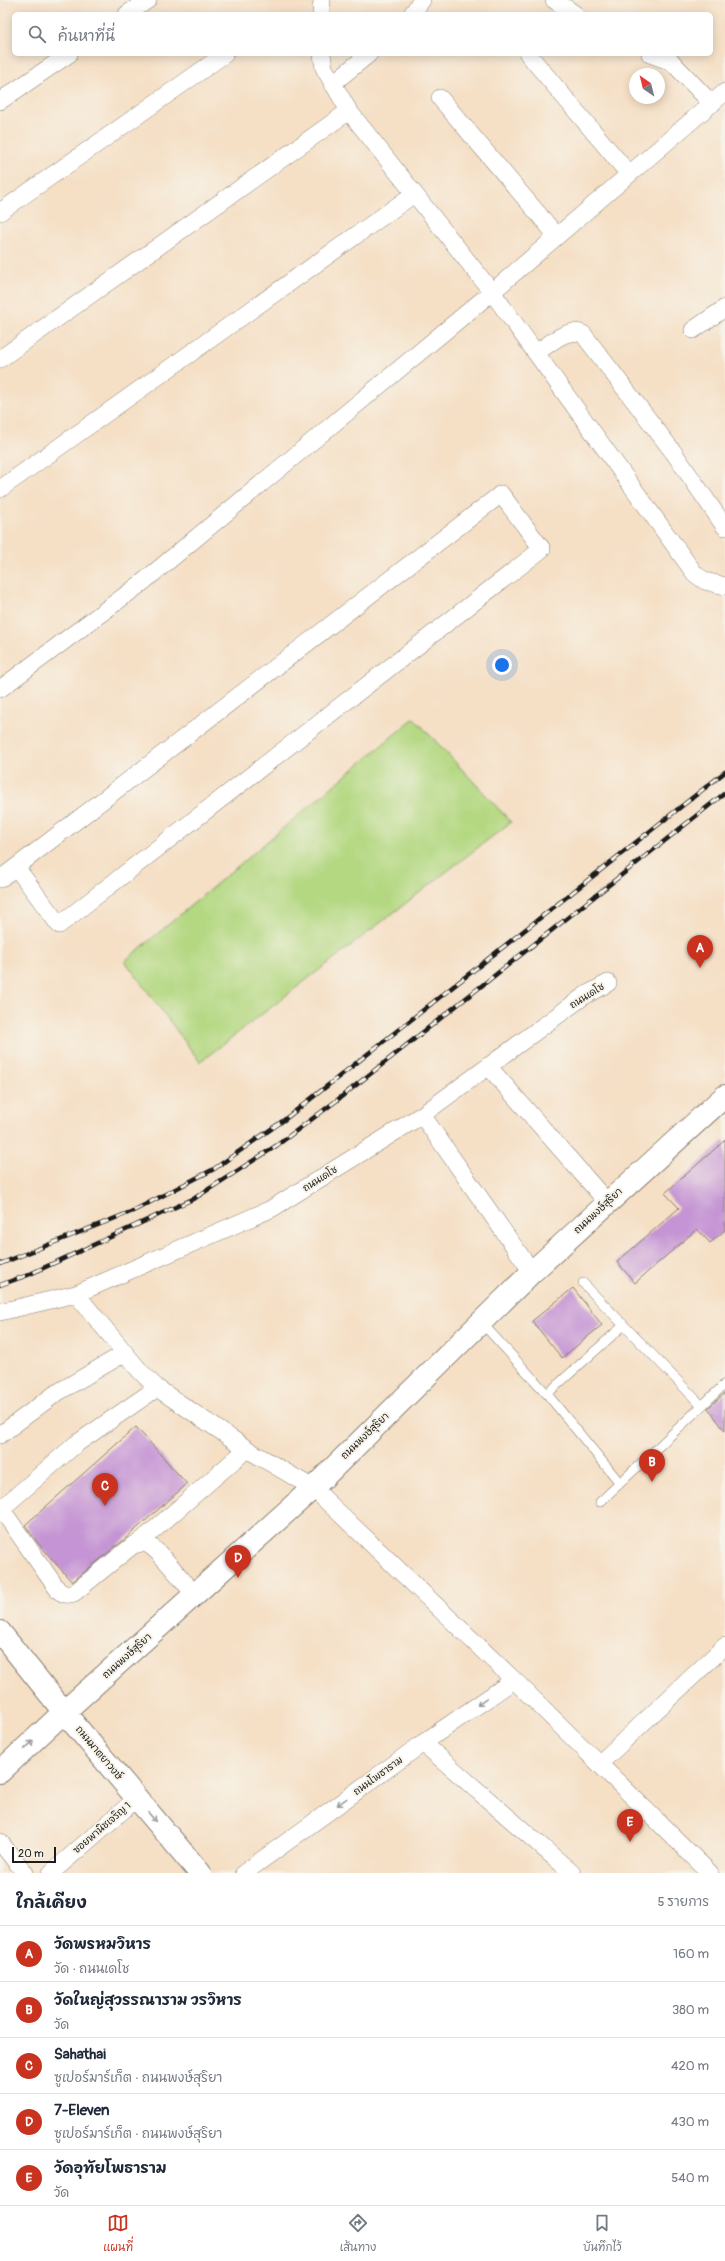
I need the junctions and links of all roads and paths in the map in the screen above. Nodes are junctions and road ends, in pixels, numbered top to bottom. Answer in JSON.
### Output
{"nodes":[{"id":1,"x":148,"y":0,"type":"edge"},
{"id":2,"x":322,"y":0,"type":"edge"},
{"id":3,"x":422,"y":0,"type":"edge"},
{"id":4,"x":554,"y":0,"type":"edge"},
{"id":5,"x":130,"y":12,"type":"edge"},
{"id":6,"x":321,"y":12,"type":"edge"},
{"id":7,"x":413,"y":12,"type":"edge"},
{"id":8,"x":572,"y":12,"type":"edge"},
{"id":9,"x":66,"y":56,"type":"edge"},
{"id":10,"x":222,"y":56,"type":"edge"},
{"id":11,"x":322,"y":56,"type":"edge"},
{"id":12,"x":367,"y":56,"type":"edge"},
{"id":13,"x":530,"y":56,"type":"edge"},
{"id":14,"x":656,"y":56,"type":"edge"},
{"id":15,"x":332,"y":84,"type":"junction"},
{"id":16,"x":725,"y":92,"type":"edge"},
{"id":17,"x":440,"y":98,"type":"dead end"},
{"id":18,"x":0,"y":101,"type":"edge"},
{"id":19,"x":712,"y":104,"type":"junction"},
{"id":20,"x":349,"y":111,"type":"junction"},
{"id":21,"x":629,"y":174,"type":"junction"},
{"id":22,"x":414,"y":194,"type":"junction"},
{"id":23,"x":0,"y":212,"type":"edge"},
{"id":24,"x":557,"y":236,"type":"junction"},
{"id":25,"x":492,"y":292,"type":"junction"},
{"id":26,"x":725,"y":308,"type":"edge"},
{"id":27,"x":694,"y":330,"type":"dead end"},
{"id":28,"x":536,"y":353,"type":"junction"},
{"id":29,"x":0,"y":359,"type":"edge"},
{"id":30,"x":0,"y":489,"type":"edge"},
{"id":31,"x":725,"y":527,"type":"edge"},
{"id":32,"x":725,"y":586,"type":"edge"},
{"id":33,"x":0,"y":689,"type":"edge"},
{"id":34,"x":16,"y":867,"type":"junction"},
{"id":35,"x":0,"y":879,"type":"edge"},
{"id":36,"x":608,"y":983,"type":"dead end"},
{"id":37,"x":488,"y":1066,"type":"junction"},
{"id":38,"x":725,"y":1096,"type":"edge"},
{"id":39,"x":422,"y":1115,"type":"junction"},
{"id":40,"x":607,"y":1202,"type":"junction"},
{"id":41,"x":532,"y":1272,"type":"junction"},
{"id":42,"x":583,"y":1283,"type":"dead end"},
{"id":43,"x":76,"y":1294,"type":"junction"},
{"id":44,"x":0,"y":1312,"type":"edge"},
{"id":45,"x":481,"y":1322,"type":"junction"},
{"id":46,"x":624,"y":1325,"type":"junction"},
{"id":47,"x":125,"y":1353,"type":"junction"},
{"id":48,"x":725,"y":1384,"type":"edge"},
{"id":49,"x":158,"y":1388,"type":"junction"},
{"id":50,"x":547,"y":1394,"type":"junction"},
{"id":51,"x":702,"y":1406,"type":"junction"},
{"id":52,"x":0,"y":1435,"type":"edge"},
{"id":53,"x":247,"y":1449,"type":"junction"},
{"id":54,"x":620,"y":1483,"type":"junction"},
{"id":55,"x":313,"y":1488,"type":"junction"},
{"id":56,"x":600,"y":1502,"type":"dead end"},
{"id":57,"x":0,"y":1508,"type":"edge"},
{"id":58,"x":140,"y":1542,"type":"junction"},
{"id":59,"x":194,"y":1595,"type":"junction"},
{"id":60,"x":0,"y":1632,"type":"edge"},
{"id":61,"x":725,"y":1646,"type":"edge"},
{"id":62,"x":514,"y":1680,"type":"junction"},
{"id":63,"x":64,"y":1712,"type":"junction"},
{"id":64,"x":423,"y":1743,"type":"junction"},
{"id":65,"x":599,"y":1764,"type":"junction"},
{"id":66,"x":2,"y":1766,"type":"edge"},
{"id":67,"x":136,"y":1799,"type":"junction"},
{"id":68,"x":0,"y":1842,"type":"edge"},
{"id":69,"x":25,"y":1873,"type":"edge"},
{"id":70,"x":51,"y":1873,"type":"edge"},
{"id":71,"x":200,"y":1873,"type":"edge"},
{"id":72,"x":244,"y":1873,"type":"edge"},
{"id":73,"x":572,"y":1873,"type":"edge"},
{"id":74,"x":710,"y":1873,"type":"edge"}],
"edges":[{"from":1,"to":5,"type":"street"},
{"from":2,"to":6,"type":"street"},
{"from":3,"to":7,"type":"street"},
{"from":4,"to":8,"type":"street"},
{"from":9,"to":18,"type":"street"},
{"from":10,"to":23,"type":"street"},
{"from":11,"to":15,"type":"street"},
{"from":12,"to":15,"type":"street"},
{"from":13,"to":21,"type":"street"},
{"from":14,"to":19,"type":"street"},
{"from":15,"to":20,"type":"street"},
{"from":16,"to":19,"type":"street"},
{"from":17,"to":24,"type":"street"},
{"from":19,"to":21,"type":"street"},
{"from":20,"to":22,"type":"street"},
{"from":20,"to":29,"type":"street"},
{"from":21,"to":24,"type":"street"},
{"from":22,"to":25,"type":"street"},
{"from":22,"to":30,"type":"street"},
{"from":24,"to":25,"type":"street"},
{"from":25,"to":28,"type":"street"},
{"from":25,"to":33,"type":"street"},
{"from":26,"to":27,"type":"street"},
{"from":28,"to":31,"type":"street"},
{"from":28,"to":32,"type":"street"},
{"from":34,"to":34,"type":"street"},
{"from":34,"to":35,"type":"street"},
{"from":36,"to":37,"type":"street","name":"ถนนเดโช"},
{"from":37,"to":39,"type":"street","name":"ถนนเดโช"},
{"from":37,"to":40,"type":"street"},
{"from":38,"to":40,"type":"main road","name":"ถนนพงษ์สุริยา"},
{"from":39,"to":41,"type":"street"},
{"from":39,"to":43,"type":"street","name":"ถนนเดโช"},
{"from":40,"to":41,"type":"main road","name":"ถนนพงษ์สุริยา"},
{"from":41,"to":45,"type":"main road","name":"ถนนพงษ์สุริยา"},
{"from":42,"to":46,"type":"lane"},
{"from":43,"to":44,"type":"street","name":"ถนนเดโช"},
{"from":43,"to":47,"type":"street"},
{"from":45,"to":50,"type":"lane"},
{"from":45,"to":55,"type":"main road","name":"ถนนพงษ์สุริยา"},
{"from":46,"to":50,"type":"lane"},
{"from":46,"to":51,"type":"lane"},
{"from":47,"to":49,"type":"street"},
{"from":47,"to":52,"type":"street"},
{"from":48,"to":51,"type":"lane"},
{"from":49,"to":53,"type":"street"},
{"from":49,"to":57,"type":"street"},
{"from":50,"to":54,"type":"lane"},
{"from":51,"to":54,"type":"lane"},
{"from":53,"to":55,"type":"street"},
{"from":53,"to":58,"type":"street"},
{"from":54,"to":56,"type":"lane"},
{"from":55,"to":59,"type":"main road","name":"ถนนพงษ์สุริยา"},
{"from":55,"to":62,"type":"street"},
{"from":57,"to":58,"type":"street"},
{"from":58,"to":59,"type":"street"},
{"from":59,"to":63,"type":"main road","name":"ถนนพงษ์สุริยา"},
{"from":60,"to":63,"type":"main road","name":"ถนนมาตยาวงษ์"},
{"from":61,"to":65,"type":"street"},
{"from":62,"to":64,"type":"street","name":"ถนนโพธาราม","one_way":true},
{"from":62,"to":65,"type":"street"},
{"from":66,"to":63,"type":"main road","name":"ถนนพงษ์สุริยา","one_way":true},
{"from":63,"to":67,"type":"main road","name":"ถนนมาตยาวงษ์"},
{"from":64,"to":72,"type":"street","name":"ถนนโพธาราม","one_way":true},
{"from":64,"to":73,"type":"street"},
{"from":65,"to":74,"type":"street"},
{"from":67,"to":70,"type":"street","name":"ซอยพานิชเจริญ 1"},
{"from":67,"to":71,"type":"main road","name":"ถนนมาตยาวงษ์","one_way":true},
{"from":68,"to":69,"type":"street"}]}
